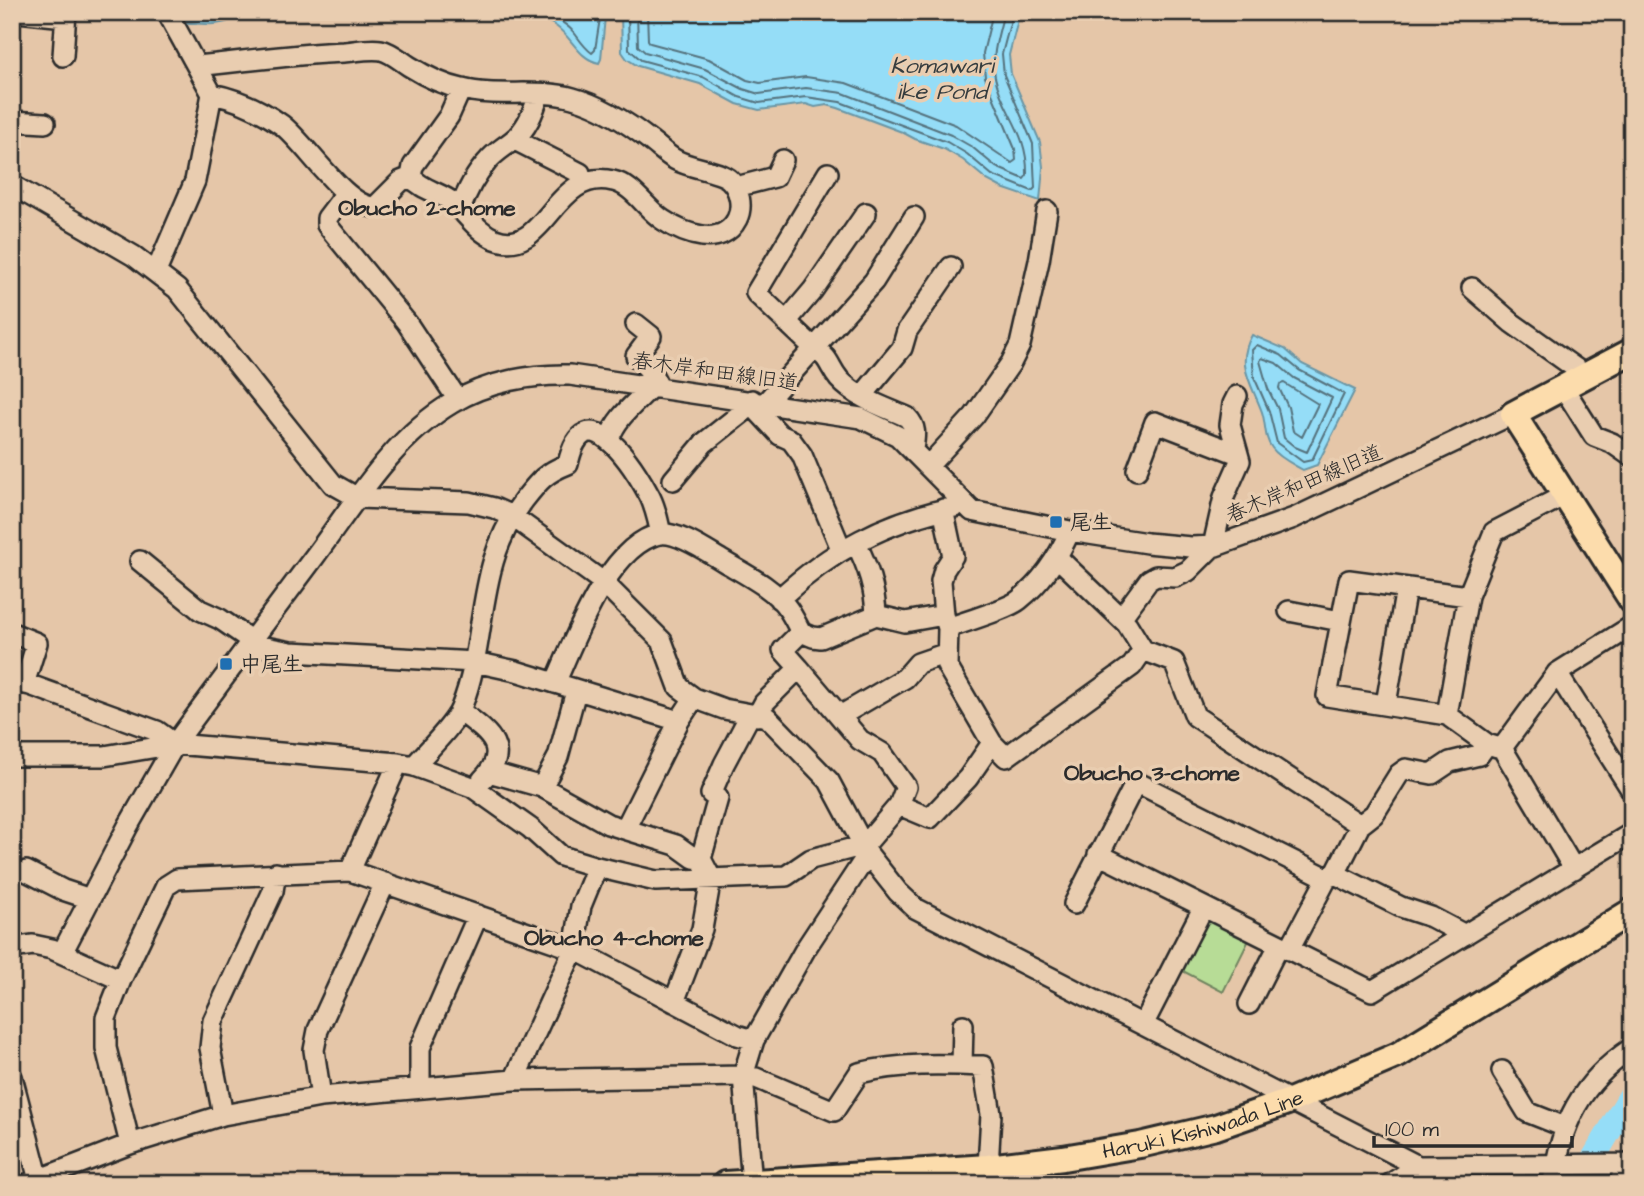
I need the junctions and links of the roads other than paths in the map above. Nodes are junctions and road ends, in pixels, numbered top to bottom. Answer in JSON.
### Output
{"nodes":[{"id":1,"x":18,"y":12,"type":"edge"},
{"id":2,"x":167,"y":12,"type":"edge"},
{"id":3,"x":65,"y":14,"type":"edge"},
{"id":4,"x":63,"y":55,"type":"dead end"},
{"id":5,"x":197,"y":66,"type":"junction"},
{"id":6,"x":461,"y":89,"type":"junction"},
{"id":7,"x":212,"y":94,"type":"junction"},
{"id":8,"x":539,"y":94,"type":"junction"},
{"id":9,"x":12,"y":121,"type":"edge"},
{"id":10,"x":45,"y":123,"type":"dead end"},
{"id":11,"x":515,"y":139,"type":"junction"},
{"id":12,"x":783,"y":160,"type":"dead end"},
{"id":13,"x":828,"y":173,"type":"dead end"},
{"id":14,"x":411,"y":177,"type":"junction"},
{"id":15,"x":582,"y":182,"type":"junction"},
{"id":16,"x":12,"y":185,"type":"edge"},
{"id":17,"x":736,"y":187,"type":"junction"},
{"id":18,"x":346,"y":193,"type":"junction"},
{"id":19,"x":460,"y":210,"type":"junction"},
{"id":20,"x":1047,"y":211,"type":"dead end"},
{"id":21,"x":866,"y":213,"type":"dead end"},
{"id":22,"x":914,"y":217,"type":"dead end"},
{"id":23,"x":951,"y":267,"type":"dead end"},
{"id":24,"x":156,"y":272,"type":"junction"},
{"id":25,"x":1472,"y":288,"type":"dead end"},
{"id":26,"x":786,"y":322,"type":"junction"},
{"id":27,"x":636,"y":324,"type":"dead end"},
{"id":28,"x":815,"y":349,"type":"junction"},
{"id":29,"x":1632,"y":351,"type":"edge"},
{"id":30,"x":1586,"y":375,"type":"junction"},
{"id":31,"x":656,"y":386,"type":"junction"},
{"id":32,"x":1563,"y":387,"type":"junction"},
{"id":33,"x":862,"y":396,"type":"junction"},
{"id":34,"x":1237,"y":396,"type":"dead end"},
{"id":35,"x":458,"y":400,"type":"junction"},
{"id":36,"x":757,"y":402,"type":"junction"},
{"id":37,"x":1513,"y":414,"type":"junction"},
{"id":38,"x":609,"y":439,"type":"junction"},
{"id":39,"x":913,"y":449,"type":"junction"},
{"id":40,"x":1238,"y":454,"type":"junction"},
{"id":41,"x":1632,"y":457,"type":"edge"},
{"id":42,"x":929,"y":465,"type":"junction"},
{"id":43,"x":1137,"y":470,"type":"dead end"},
{"id":44,"x":673,"y":480,"type":"dead end"},
{"id":45,"x":1565,"y":495,"type":"junction"},
{"id":46,"x":358,"y":498,"type":"junction"},
{"id":47,"x":965,"y":505,"type":"junction"},
{"id":48,"x":943,"y":509,"type":"junction"},
{"id":49,"x":512,"y":516,"type":"junction"},
{"id":50,"x":1070,"y":531,"type":"junction"},
{"id":51,"x":661,"y":534,"type":"junction"},
{"id":52,"x":1213,"y":546,"type":"junction"},
{"id":53,"x":849,"y":547,"type":"junction"},
{"id":54,"x":1058,"y":558,"type":"junction"},
{"id":55,"x":141,"y":561,"type":"dead end"},
{"id":56,"x":603,"y":582,"type":"junction"},
{"id":57,"x":1406,"y":588,"type":"junction"},
{"id":58,"x":1468,"y":596,"type":"junction"},
{"id":59,"x":779,"y":599,"type":"junction"},
{"id":60,"x":1632,"y":601,"type":"edge"},
{"id":61,"x":1289,"y":611,"type":"dead end"},
{"id":62,"x":876,"y":615,"type":"junction"},
{"id":63,"x":1121,"y":618,"type":"junction"},
{"id":64,"x":1340,"y":621,"type":"junction"},
{"id":65,"x":946,"y":622,"type":"junction"},
{"id":66,"x":1632,"y":626,"type":"edge"},
{"id":67,"x":801,"y":632,"type":"junction"},
{"id":68,"x":12,"y":633,"type":"edge"},
{"id":69,"x":251,"y":642,"type":"junction"},
{"id":70,"x":1143,"y":650,"type":"junction"},
{"id":71,"x":947,"y":653,"type":"junction"},
{"id":72,"x":475,"y":662,"type":"junction"},
{"id":73,"x":799,"y":668,"type":"junction"},
{"id":74,"x":1557,"y":673,"type":"junction"},
{"id":75,"x":18,"y":683,"type":"edge"},
{"id":76,"x":555,"y":683,"type":"junction"},
{"id":77,"x":576,"y":691,"type":"junction"},
{"id":78,"x":694,"y":698,"type":"junction"},
{"id":79,"x":1386,"y":704,"type":"junction"},
{"id":80,"x":460,"y":711,"type":"junction"},
{"id":81,"x":754,"y":715,"type":"junction"},
{"id":82,"x":1447,"y":715,"type":"junction"},
{"id":83,"x":840,"y":716,"type":"junction"},
{"id":84,"x":679,"y":721,"type":"junction"},
{"id":85,"x":992,"y":743,"type":"junction"},
{"id":86,"x":175,"y":744,"type":"junction"},
{"id":87,"x":1494,"y":746,"type":"junction"},
{"id":88,"x":12,"y":756,"type":"edge"},
{"id":89,"x":406,"y":764,"type":"junction"},
{"id":90,"x":489,"y":772,"type":"junction"},
{"id":91,"x":542,"y":787,"type":"junction"},
{"id":92,"x":474,"y":789,"type":"junction"},
{"id":93,"x":1632,"y":791,"type":"edge"},
{"id":94,"x":899,"y":805,"type":"junction"},
{"id":95,"x":1360,"y":825,"type":"junction"},
{"id":96,"x":625,"y":829,"type":"junction"},
{"id":97,"x":1632,"y":833,"type":"edge"},
{"id":98,"x":866,"y":850,"type":"junction"},
{"id":99,"x":1098,"y":855,"type":"junction"},
{"id":100,"x":701,"y":859,"type":"junction"},
{"id":101,"x":597,"y":867,"type":"junction"},
{"id":102,"x":1574,"y":869,"type":"junction"},
{"id":103,"x":350,"y":871,"type":"junction"},
{"id":104,"x":26,"y":872,"type":"dead end"},
{"id":105,"x":276,"y":873,"type":"junction"},
{"id":106,"x":1331,"y":876,"type":"junction"},
{"id":107,"x":710,"y":878,"type":"junction"},
{"id":108,"x":385,"y":883,"type":"junction"},
{"id":109,"x":90,"y":899,"type":"junction"},
{"id":110,"x":1074,"y":904,"type":"dead end"},
{"id":111,"x":1203,"y":908,"type":"junction"},
{"id":112,"x":1632,"y":911,"type":"edge"},
{"id":113,"x":478,"y":915,"type":"junction"},
{"id":114,"x":1465,"y":935,"type":"junction"},
{"id":115,"x":1284,"y":947,"type":"junction"},
{"id":116,"x":12,"y":948,"type":"edge"},
{"id":117,"x":573,"y":948,"type":"junction"},
{"id":118,"x":62,"y":953,"type":"junction"},
{"id":119,"x":121,"y":980,"type":"junction"},
{"id":120,"x":674,"y":1002,"type":"junction"},
{"id":121,"x":1249,"y":1004,"type":"dead end"},
{"id":122,"x":1143,"y":1024,"type":"junction"},
{"id":123,"x":963,"y":1026,"type":"dead end"},
{"id":124,"x":754,"y":1040,"type":"junction"},
{"id":125,"x":1632,"y":1048,"type":"edge"},
{"id":126,"x":962,"y":1065,"type":"junction"},
{"id":127,"x":1502,"y":1071,"type":"dead end"},
{"id":128,"x":743,"y":1076,"type":"junction"},
{"id":129,"x":12,"y":1077,"type":"edge"},
{"id":130,"x":514,"y":1080,"type":"junction"},
{"id":131,"x":420,"y":1088,"type":"junction"},
{"id":132,"x":321,"y":1097,"type":"junction"},
{"id":133,"x":1290,"y":1101,"type":"junction"},
{"id":134,"x":223,"y":1115,"type":"junction"},
{"id":135,"x":1565,"y":1127,"type":"junction"},
{"id":136,"x":130,"y":1144,"type":"junction"},
{"id":137,"x":1631,"y":1163,"type":"edge"},
{"id":138,"x":988,"y":1167,"type":"junction"},
{"id":139,"x":1418,"y":1167,"type":"junction"},
{"id":140,"x":1554,"y":1174,"type":"edge"},
{"id":141,"x":35,"y":1182,"type":"edge"},
{"id":142,"x":752,"y":1183,"type":"edge"},
{"id":143,"x":725,"y":1184,"type":"edge"},
{"id":144,"x":1390,"y":1184,"type":"edge"},
{"id":145,"x":1618,"y":1184,"type":"edge"}],
"edges":[{"from":1,"to":3,"type":"street"},
{"from":2,"to":5,"type":"street"},
{"from":3,"to":4,"type":"street"},
{"from":5,"to":6,"type":"street"},
{"from":5,"to":7,"type":"street"},
{"from":6,"to":8,"type":"street"},
{"from":6,"to":14,"type":"street"},
{"from":7,"to":18,"type":"street"},
{"from":7,"to":24,"type":"street"},
{"from":8,"to":11,"type":"street"},
{"from":8,"to":17,"type":"street"},
{"from":9,"to":10,"type":"street"},
{"from":11,"to":15,"type":"street"},
{"from":11,"to":19,"type":"street"},
{"from":12,"to":17,"type":"street"},
{"from":13,"to":26,"type":"street"},
{"from":14,"to":18,"type":"street"},
{"from":14,"to":19,"type":"street"},
{"from":15,"to":17,"type":"street"},
{"from":15,"to":19,"type":"street"},
{"from":16,"to":24,"type":"street"},
{"from":18,"to":35,"type":"street"},
{"from":20,"to":42,"type":"street"},
{"from":21,"to":26,"type":"street"},
{"from":22,"to":28,"type":"street"},
{"from":23,"to":33,"type":"street"},
{"from":24,"to":46,"type":"street"},
{"from":25,"to":30,"type":"street"},
{"from":26,"to":28,"type":"street"},
{"from":27,"to":31,"type":"street"},
{"from":28,"to":33,"type":"street"},
{"from":28,"to":36,"type":"street"},
{"from":29,"to":30,"type":"main road"},
{"from":30,"to":32,"type":"main road"},
{"from":31,"to":35,"type":"street","name":"春木岸和田線旧道"},
{"from":31,"to":36,"type":"street","name":"春木岸和田線旧道"},
{"from":31,"to":38,"type":"street"},
{"from":32,"to":37,"type":"main road"},
{"from":32,"to":41,"type":"street"},
{"from":33,"to":39,"type":"street"},
{"from":34,"to":40,"type":"street"},
{"from":35,"to":46,"type":"street","name":"春木岸和田線旧道"},
{"from":36,"to":39,"type":"street","name":"春木岸和田線旧道"},
{"from":36,"to":44,"type":"street"},
{"from":36,"to":53,"type":"street"},
{"from":37,"to":45,"type":"main road"},
{"from":37,"to":52,"type":"street","name":"春木岸和田線旧道"},
{"from":38,"to":49,"type":"street"},
{"from":38,"to":51,"type":"street"},
{"from":39,"to":42,"type":"street","name":"春木岸和田線旧道"},
{"from":40,"to":43,"type":"street"},
{"from":40,"to":52,"type":"street"},
{"from":42,"to":47,"type":"street","name":"春木岸和田線旧道"},
{"from":45,"to":58,"type":"street"},
{"from":45,"to":60,"type":"main road"},
{"from":46,"to":49,"type":"street"},
{"from":46,"to":69,"type":"street","name":"春木岸和田線旧道"},
{"from":47,"to":48,"type":"street"},
{"from":47,"to":50,"type":"street","name":"春木岸和田線旧道"},
{"from":48,"to":53,"type":"street"},
{"from":48,"to":65,"type":"street"},
{"from":49,"to":56,"type":"street"},
{"from":49,"to":72,"type":"street"},
{"from":50,"to":52,"type":"street","name":"春木岸和田線旧道"},
{"from":50,"to":54,"type":"street"},
{"from":51,"to":56,"type":"street"},
{"from":51,"to":59,"type":"street"},
{"from":52,"to":63,"type":"street"},
{"from":53,"to":59,"type":"street"},
{"from":53,"to":62,"type":"street"},
{"from":54,"to":63,"type":"street"},
{"from":54,"to":65,"type":"street"},
{"from":55,"to":69,"type":"street"},
{"from":56,"to":76,"type":"street"},
{"from":56,"to":78,"type":"street"},
{"from":57,"to":58,"type":"street"},
{"from":57,"to":64,"type":"street"},
{"from":57,"to":79,"type":"street"},
{"from":58,"to":82,"type":"street"},
{"from":59,"to":67,"type":"street"},
{"from":61,"to":64,"type":"street"},
{"from":62,"to":65,"type":"street"},
{"from":62,"to":67,"type":"street"},
{"from":63,"to":70,"type":"street"},
{"from":64,"to":79,"type":"street"},
{"from":65,"to":71,"type":"street"},
{"from":66,"to":74,"type":"street"},
{"from":67,"to":73,"type":"street"},
{"from":68,"to":75,"type":"street"},
{"from":69,"to":72,"type":"street"},
{"from":69,"to":86,"type":"street","name":"春木岸和田線旧道"},
{"from":70,"to":85,"type":"street"},
{"from":70,"to":95,"type":"street"},
{"from":71,"to":83,"type":"street"},
{"from":71,"to":85,"type":"street"},
{"from":72,"to":76,"type":"street"},
{"from":72,"to":80,"type":"street"},
{"from":73,"to":81,"type":"street"},
{"from":73,"to":83,"type":"street"},
{"from":74,"to":87,"type":"street"},
{"from":74,"to":93,"type":"street"},
{"from":75,"to":86,"type":"street"},
{"from":76,"to":77,"type":"street"},
{"from":77,"to":84,"type":"street"},
{"from":77,"to":91,"type":"street"},
{"from":78,"to":81,"type":"street"},
{"from":78,"to":84,"type":"street"},
{"from":79,"to":82,"type":"street"},
{"from":80,"to":89,"type":"street"},
{"from":80,"to":90,"type":"street"},
{"from":81,"to":98,"type":"street"},
{"from":81,"to":100,"type":"street"},
{"from":82,"to":87,"type":"street"},
{"from":83,"to":94,"type":"street"},
{"from":84,"to":96,"type":"street"},
{"from":85,"to":94,"type":"street"},
{"from":86,"to":88,"type":"street"},
{"from":86,"to":89,"type":"street"},
{"from":86,"to":109,"type":"street","name":"春木岸和田線旧道"},
{"from":87,"to":95,"type":"street"},
{"from":87,"to":102,"type":"street"},
{"from":89,"to":92,"type":"street"},
{"from":89,"to":103,"type":"street"},
{"from":90,"to":91,"type":"street"},
{"from":90,"to":92,"type":"street"},
{"from":91,"to":96,"type":"street"},
{"from":92,"to":101,"type":"street"},
{"from":94,"to":98,"type":"street"},
{"from":95,"to":106,"type":"street"},
{"from":96,"to":100,"type":"street"},
{"from":97,"to":102,"type":"street"},
{"from":98,"to":107,"type":"street"},
{"from":98,"to":122,"type":"street"},
{"from":98,"to":124,"type":"street"},
{"from":99,"to":106,"type":"street"},
{"from":99,"to":110,"type":"street"},
{"from":99,"to":111,"type":"street"},
{"from":100,"to":107,"type":"street"},
{"from":101,"to":107,"type":"street"},
{"from":101,"to":117,"type":"street"},
{"from":102,"to":114,"type":"street"},
{"from":103,"to":105,"type":"street"},
{"from":103,"to":108,"type":"street"},
{"from":104,"to":109,"type":"street"},
{"from":105,"to":119,"type":"street"},
{"from":105,"to":134,"type":"street"},
{"from":106,"to":114,"type":"street"},
{"from":106,"to":115,"type":"street"},
{"from":107,"to":120,"type":"street"},
{"from":108,"to":113,"type":"street"},
{"from":108,"to":132,"type":"street"},
{"from":109,"to":118,"type":"street","name":"春木岸和田線旧道"},
{"from":111,"to":115,"type":"street"},
{"from":111,"to":122,"type":"street"},
{"from":112,"to":133,"type":"main road","name":"Haruki Kishiwada Line"},
{"from":113,"to":117,"type":"street"},
{"from":113,"to":131,"type":"street"},
{"from":114,"to":115,"type":"street"},
{"from":115,"to":121,"type":"street"},
{"from":116,"to":118,"type":"street"},
{"from":117,"to":120,"type":"street"},
{"from":117,"to":130,"type":"street"},
{"from":118,"to":119,"type":"street"},
{"from":119,"to":136,"type":"street"},
{"from":120,"to":124,"type":"street"},
{"from":122,"to":133,"type":"street"},
{"from":123,"to":126,"type":"street"},
{"from":124,"to":128,"type":"street"},
{"from":125,"to":135,"type":"street"},
{"from":126,"to":128,"type":"street"},
{"from":126,"to":138,"type":"street"},
{"from":127,"to":135,"type":"street"},
{"from":128,"to":130,"type":"street"},
{"from":128,"to":142,"type":"street"},
{"from":129,"to":141,"type":"street"},
{"from":130,"to":131,"type":"street"},
{"from":131,"to":132,"type":"street"},
{"from":132,"to":134,"type":"street"},
{"from":133,"to":138,"type":"main road","name":"Haruki Kishiwada Line"},
{"from":133,"to":139,"type":"street"},
{"from":134,"to":136,"type":"street"},
{"from":135,"to":140,"type":"street"},
{"from":136,"to":141,"type":"street"},
{"from":137,"to":140,"type":"street"},
{"from":137,"to":145,"type":"street"},
{"from":138,"to":142,"type":"main road","name":"Haruki Kishiwada Line"},
{"from":139,"to":140,"type":"street"},
{"from":139,"to":144,"type":"street"},
{"from":142,"to":143,"type":"main road","name":"Haruki Kishiwada Line"}]}
